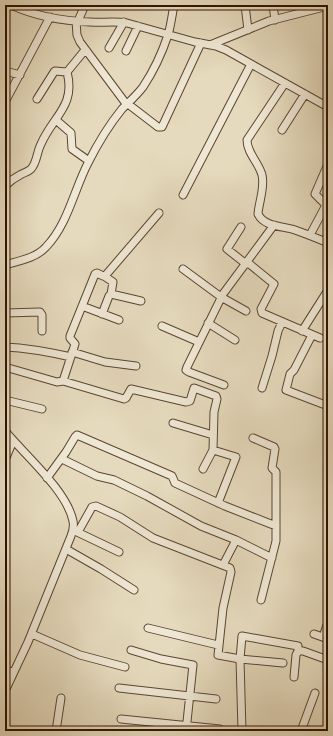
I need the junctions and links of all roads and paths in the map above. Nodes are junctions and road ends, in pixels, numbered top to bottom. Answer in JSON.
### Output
{"nodes":[{"id":1,"x":11,"y":5,"type":"edge"},
{"id":2,"x":85,"y":5,"type":"edge"},
{"id":3,"x":174,"y":5,"type":"edge"},
{"id":4,"x":246,"y":5,"type":"edge"},
{"id":5,"x":273,"y":5,"type":"edge"},
{"id":6,"x":328,"y":6,"type":"edge"},
{"id":7,"x":50,"y":17,"type":"junction"},
{"id":8,"x":275,"y":20,"type":"junction"},
{"id":9,"x":77,"y":21,"type":"junction"},
{"id":10,"x":124,"y":22,"type":"junction"},
{"id":11,"x":138,"y":26,"type":"junction"},
{"id":12,"x":248,"y":30,"type":"junction"},
{"id":13,"x":168,"y":35,"type":"junction"},
{"id":14,"x":201,"y":43,"type":"junction"},
{"id":15,"x":210,"y":45,"type":"junction"},
{"id":16,"x":109,"y":48,"type":"dead end"},
{"id":17,"x":85,"y":50,"type":"junction"},
{"id":18,"x":126,"y":51,"type":"dead end"},
{"id":19,"x":250,"y":64,"type":"junction"},
{"id":20,"x":5,"y":71,"type":"edge"},
{"id":21,"x":67,"y":72,"type":"junction"},
{"id":22,"x":20,"y":75,"type":"junction"},
{"id":23,"x":285,"y":83,"type":"junction"},
{"id":24,"x":305,"y":94,"type":"junction"},
{"id":25,"x":37,"y":99,"type":"dead end"},
{"id":26,"x":5,"y":102,"type":"edge"},
{"id":27,"x":127,"y":104,"type":"junction"},
{"id":28,"x":328,"y":107,"type":"edge"},
{"id":29,"x":56,"y":120,"type":"junction"},
{"id":30,"x":282,"y":130,"type":"dead end"},
{"id":31,"x":89,"y":161,"type":"junction"},
{"id":32,"x":328,"y":164,"type":"edge"},
{"id":33,"x":6,"y":183,"type":"edge"},
{"id":34,"x":183,"y":195,"type":"dead end"},
{"id":35,"x":327,"y":206,"type":"edge"},
{"id":36,"x":159,"y":213,"type":"dead end"},
{"id":37,"x":274,"y":225,"type":"junction"},
{"id":38,"x":241,"y":227,"type":"dead end"},
{"id":39,"x":310,"y":235,"type":"junction"},
{"id":40,"x":328,"y":243,"type":"edge"},
{"id":41,"x":246,"y":263,"type":"junction"},
{"id":42,"x":5,"y":265,"type":"edge"},
{"id":43,"x":183,"y":269,"type":"dead end"},
{"id":44,"x":104,"y":276,"type":"junction"},
{"id":45,"x":328,"y":290,"type":"edge"},
{"id":46,"x":111,"y":294,"type":"junction"},
{"id":47,"x":221,"y":297,"type":"junction"},
{"id":48,"x":141,"y":301,"type":"dead end"},
{"id":49,"x":82,"y":306,"type":"junction"},
{"id":50,"x":246,"y":311,"type":"dead end"},
{"id":51,"x":5,"y":313,"type":"edge"},
{"id":52,"x":102,"y":314,"type":"junction"},
{"id":53,"x":119,"y":320,"type":"dead end"},
{"id":54,"x":282,"y":322,"type":"junction"},
{"id":55,"x":208,"y":323,"type":"junction"},
{"id":56,"x":162,"y":326,"type":"dead end"},
{"id":57,"x":42,"y":331,"type":"dead end"},
{"id":58,"x":302,"y":331,"type":"junction"},
{"id":59,"x":312,"y":335,"type":"junction"},
{"id":60,"x":320,"y":338,"type":"dead end"},
{"id":61,"x":234,"y":340,"type":"dead end"},
{"id":62,"x":199,"y":342,"type":"junction"},
{"id":63,"x":5,"y":347,"type":"edge"},
{"id":64,"x":71,"y":355,"type":"junction"},
{"id":65,"x":136,"y":366,"type":"dead end"},
{"id":66,"x":5,"y":367,"type":"edge"},
{"id":67,"x":63,"y":381,"type":"junction"},
{"id":68,"x":224,"y":385,"type":"dead end"},
{"id":69,"x":262,"y":388,"type":"dead end"},
{"id":70,"x":5,"y":400,"type":"edge"},
{"id":71,"x":328,"y":406,"type":"edge"},
{"id":72,"x":42,"y":409,"type":"dead end"},
{"id":73,"x":173,"y":424,"type":"dead end"},
{"id":74,"x":5,"y":431,"type":"edge"},
{"id":75,"x":213,"y":435,"type":"junction"},
{"id":76,"x":253,"y":438,"type":"dead end"},
{"id":77,"x":13,"y":441,"type":"junction"},
{"id":78,"x":213,"y":450,"type":"junction"},
{"id":79,"x":62,"y":459,"type":"junction"},
{"id":80,"x":5,"y":460,"type":"edge"},
{"id":81,"x":203,"y":469,"type":"dead end"},
{"id":82,"x":48,"y":478,"type":"junction"},
{"id":83,"x":218,"y":503,"type":"junction"},
{"id":84,"x":276,"y":526,"type":"junction"},
{"id":85,"x":76,"y":531,"type":"junction"},
{"id":86,"x":236,"y":540,"type":"junction"},
{"id":87,"x":66,"y":549,"type":"junction"},
{"id":88,"x":119,"y":552,"type":"dead end"},
{"id":89,"x":272,"y":558,"type":"junction"},
{"id":90,"x":223,"y":565,"type":"junction"},
{"id":91,"x":134,"y":590,"type":"dead end"},
{"id":92,"x":261,"y":600,"type":"dead end"},
{"id":93,"x":328,"y":622,"type":"edge"},
{"id":94,"x":148,"y":628,"type":"dead end"},
{"id":95,"x":32,"y":634,"type":"junction"},
{"id":96,"x":314,"y":634,"type":"dead end"},
{"id":97,"x":325,"y":638,"type":"edge"},
{"id":98,"x":218,"y":645,"type":"junction"},
{"id":99,"x":132,"y":650,"type":"dead end"},
{"id":100,"x":298,"y":651,"type":"junction"},
{"id":101,"x":240,"y":659,"type":"junction"},
{"id":102,"x":328,"y":660,"type":"edge"},
{"id":103,"x":283,"y":663,"type":"dead end"},
{"id":104,"x":125,"y":667,"type":"dead end"},
{"id":105,"x":5,"y":670,"type":"edge"},
{"id":106,"x":13,"y":673,"type":"junction"},
{"id":107,"x":294,"y":677,"type":"dead end"},
{"id":108,"x":119,"y":688,"type":"dead end"},
{"id":109,"x":5,"y":691,"type":"edge"},
{"id":110,"x":315,"y":693,"type":"dead end"},
{"id":111,"x":189,"y":697,"type":"junction"},
{"id":112,"x":61,"y":698,"type":"dead end"},
{"id":113,"x":216,"y":699,"type":"dead end"},
{"id":114,"x":121,"y":719,"type":"dead end"},
{"id":115,"x":186,"y":728,"type":"edge"},
{"id":116,"x":220,"y":729,"type":"dead end"},
{"id":117,"x":56,"y":731,"type":"edge"},
{"id":118,"x":242,"y":731,"type":"edge"},
{"id":119,"x":301,"y":731,"type":"edge"}],
"edges":[{"from":1,"to":7,"type":"street"},
{"from":2,"to":9,"type":"street"},
{"from":3,"to":13,"type":"street"},
{"from":4,"to":12,"type":"street"},
{"from":5,"to":8,"type":"street"},
{"from":6,"to":8,"type":"street"},
{"from":7,"to":9,"type":"street"},
{"from":7,"to":22,"type":"street"},
{"from":8,"to":12,"type":"street"},
{"from":9,"to":10,"type":"street"},
{"from":9,"to":17,"type":"street"},
{"from":10,"to":11,"type":"street"},
{"from":10,"to":16,"type":"street"},
{"from":11,"to":13,"type":"street"},
{"from":11,"to":18,"type":"street"},
{"from":12,"to":15,"type":"street"},
{"from":13,"to":14,"type":"street"},
{"from":13,"to":27,"type":"street"},
{"from":14,"to":15,"type":"street"},
{"from":14,"to":27,"type":"street"},
{"from":15,"to":19,"type":"street"},
{"from":17,"to":21,"type":"street"},
{"from":17,"to":27,"type":"street"},
{"from":19,"to":23,"type":"street"},
{"from":19,"to":34,"type":"street"},
{"from":20,"to":22,"type":"street"},
{"from":21,"to":25,"type":"street"},
{"from":21,"to":29,"type":"street"},
{"from":22,"to":26,"type":"street"},
{"from":23,"to":24,"type":"street"},
{"from":23,"to":37,"type":"street"},
{"from":24,"to":28,"type":"street"},
{"from":24,"to":30,"type":"street"},
{"from":27,"to":31,"type":"street"},
{"from":29,"to":31,"type":"street"},
{"from":29,"to":33,"type":"street"},
{"from":31,"to":42,"type":"street"},
{"from":32,"to":35,"type":"street"},
{"from":35,"to":39,"type":"street"},
{"from":36,"to":44,"type":"street"},
{"from":37,"to":39,"type":"street"},
{"from":37,"to":41,"type":"street"},
{"from":38,"to":41,"type":"street"},
{"from":39,"to":40,"type":"street"},
{"from":41,"to":47,"type":"street"},
{"from":41,"to":54,"type":"street"},
{"from":43,"to":47,"type":"street"},
{"from":44,"to":46,"type":"street"},
{"from":44,"to":49,"type":"street"},
{"from":45,"to":58,"type":"street"},
{"from":46,"to":48,"type":"street"},
{"from":46,"to":52,"type":"street"},
{"from":47,"to":50,"type":"street"},
{"from":47,"to":55,"type":"street"},
{"from":49,"to":52,"type":"street"},
{"from":49,"to":64,"type":"street"},
{"from":51,"to":57,"type":"street"},
{"from":52,"to":53,"type":"street"},
{"from":54,"to":58,"type":"street"},
{"from":54,"to":69,"type":"street"},
{"from":55,"to":61,"type":"street"},
{"from":55,"to":62,"type":"street"},
{"from":56,"to":62,"type":"street"},
{"from":58,"to":59,"type":"street"},
{"from":59,"to":60,"type":"street"},
{"from":59,"to":71,"type":"street"},
{"from":62,"to":68,"type":"street"},
{"from":63,"to":64,"type":"street"},
{"from":64,"to":65,"type":"street"},
{"from":64,"to":67,"type":"street"},
{"from":66,"to":67,"type":"street"},
{"from":67,"to":75,"type":"street"},
{"from":70,"to":72,"type":"street"},
{"from":73,"to":75,"type":"street"},
{"from":74,"to":77,"type":"street"},
{"from":75,"to":78,"type":"street"},
{"from":76,"to":84,"type":"street"},
{"from":77,"to":80,"type":"street"},
{"from":77,"to":82,"type":"street"},
{"from":78,"to":81,"type":"street"},
{"from":78,"to":83,"type":"street"},
{"from":79,"to":82,"type":"street"},
{"from":79,"to":83,"type":"street"},
{"from":79,"to":86,"type":"street"},
{"from":82,"to":85,"type":"street"},
{"from":83,"to":84,"type":"street"},
{"from":84,"to":89,"type":"street"},
{"from":85,"to":87,"type":"street"},
{"from":85,"to":88,"type":"street"},
{"from":85,"to":90,"type":"street"},
{"from":86,"to":89,"type":"street"},
{"from":86,"to":90,"type":"street"},
{"from":87,"to":91,"type":"street"},
{"from":87,"to":95,"type":"street"},
{"from":89,"to":92,"type":"street"},
{"from":90,"to":98,"type":"street"},
{"from":93,"to":97,"type":"street"},
{"from":94,"to":98,"type":"street"},
{"from":95,"to":104,"type":"street"},
{"from":95,"to":106,"type":"street"},
{"from":96,"to":97,"type":"street"},
{"from":98,"to":101,"type":"street"},
{"from":99,"to":111,"type":"street"},
{"from":100,"to":101,"type":"street"},
{"from":100,"to":102,"type":"street"},
{"from":100,"to":107,"type":"street"},
{"from":101,"to":103,"type":"street"},
{"from":101,"to":118,"type":"street"},
{"from":105,"to":106,"type":"street"},
{"from":106,"to":109,"type":"street"},
{"from":108,"to":111,"type":"street"},
{"from":110,"to":119,"type":"street"},
{"from":111,"to":113,"type":"street"},
{"from":111,"to":115,"type":"street"},
{"from":112,"to":117,"type":"street"},
{"from":114,"to":115,"type":"street"},
{"from":115,"to":116,"type":"street"}]}
